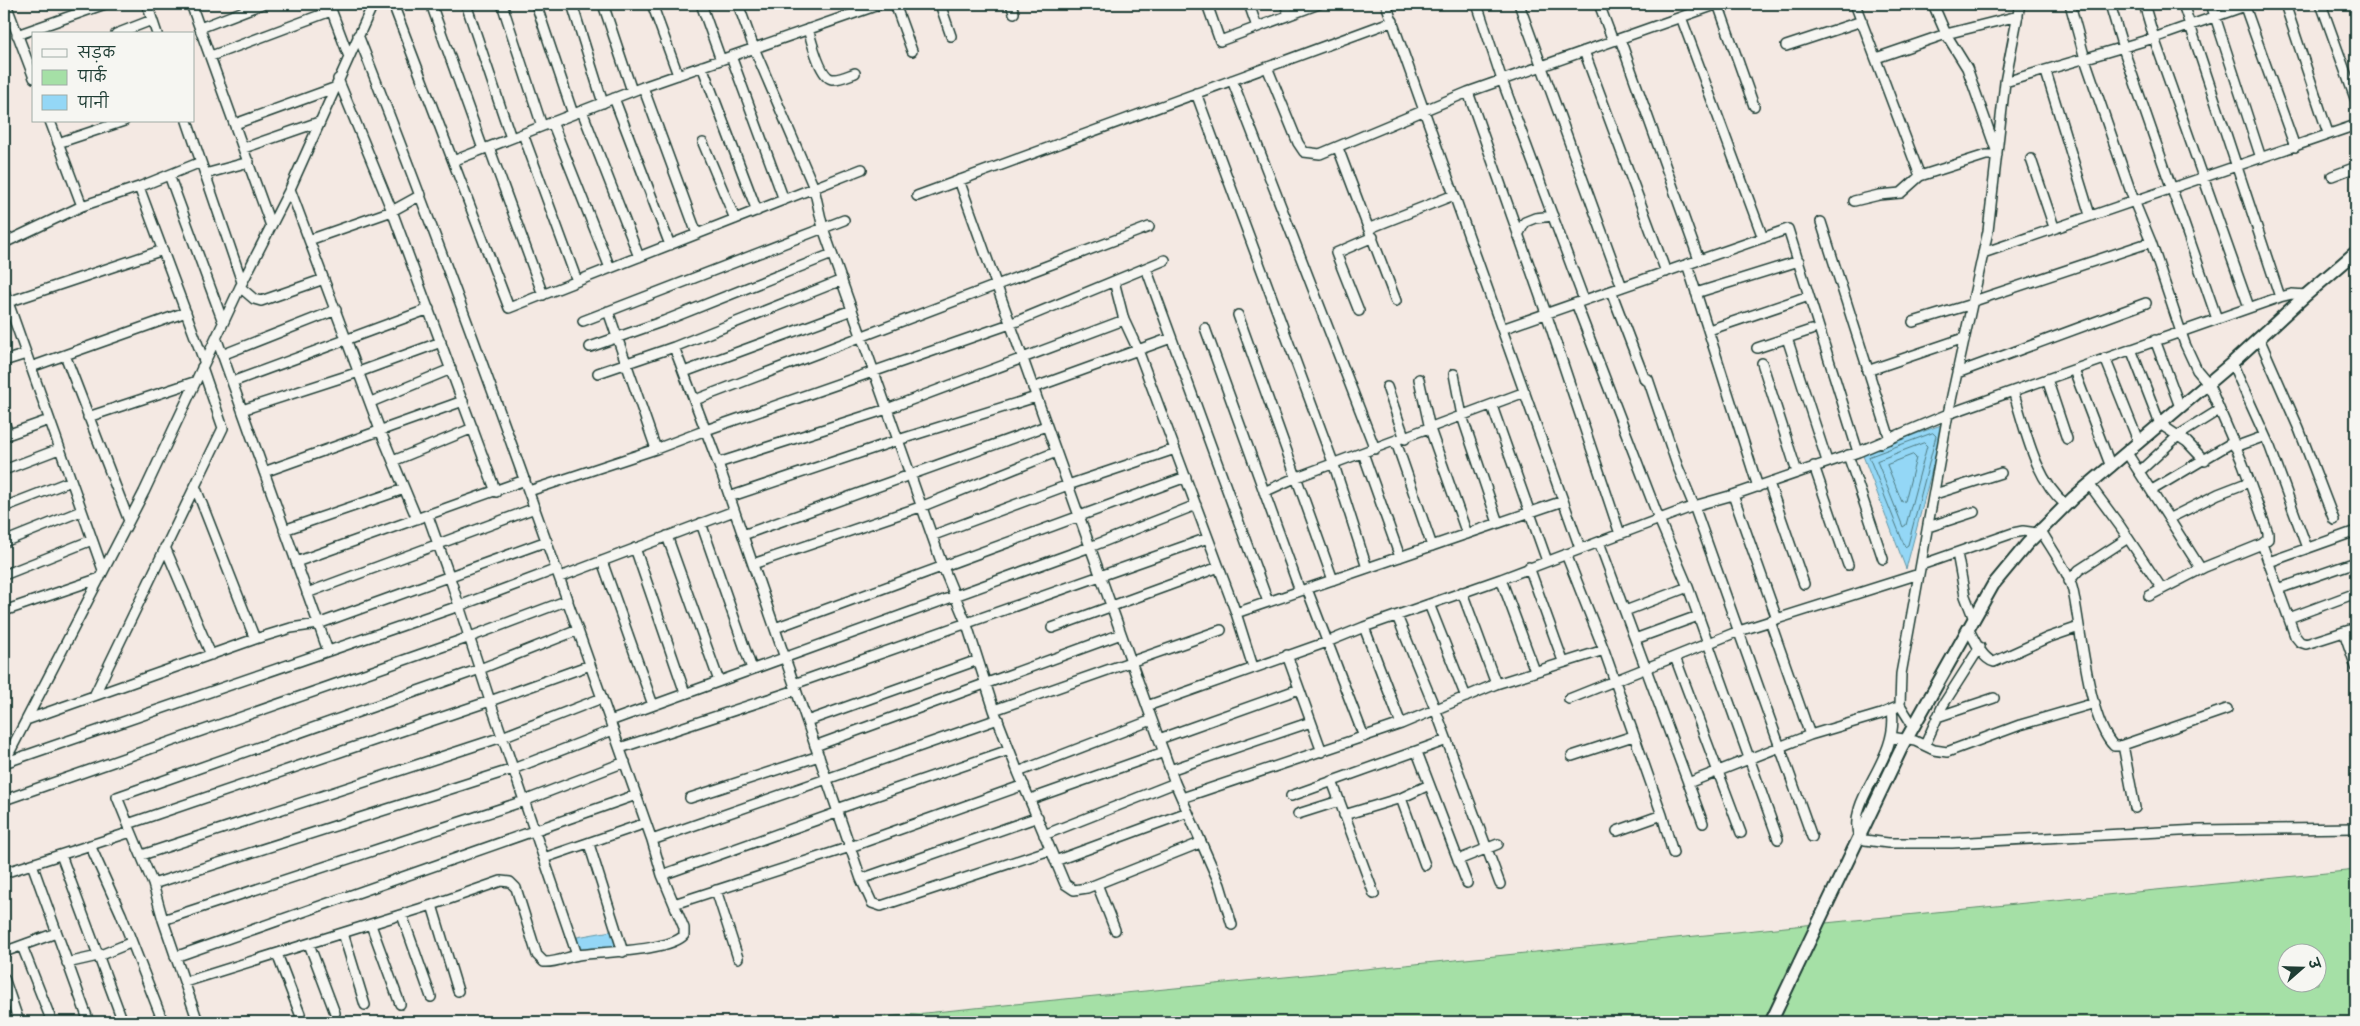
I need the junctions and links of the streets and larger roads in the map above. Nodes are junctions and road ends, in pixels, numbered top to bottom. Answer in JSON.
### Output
{"nodes":[{"id":1,"x":6,"y":4,"type":"edge"},
{"id":2,"x":105,"y":4,"type":"edge"},
{"id":3,"x":147,"y":4,"type":"edge"},
{"id":4,"x":192,"y":4,"type":"edge"},
{"id":5,"x":262,"y":4,"type":"edge"},
{"id":6,"x":381,"y":4,"type":"edge"},
{"id":7,"x":393,"y":4,"type":"edge"},
{"id":8,"x":431,"y":4,"type":"edge"},
{"id":9,"x":466,"y":4,"type":"edge"},
{"id":10,"x":502,"y":4,"type":"edge"},
{"id":11,"x":536,"y":4,"type":"edge"},
{"id":12,"x":572,"y":4,"type":"edge"},
{"id":13,"x":603,"y":4,"type":"edge"},
{"id":14,"x":652,"y":4,"type":"edge"},
{"id":15,"x":701,"y":4,"type":"edge"},
{"id":16,"x":738,"y":4,"type":"edge"},
{"id":17,"x":881,"y":4,"type":"edge"},
{"id":18,"x":895,"y":4,"type":"edge"},
{"id":19,"x":940,"y":4,"type":"edge"},
{"id":20,"x":1207,"y":4,"type":"edge"},
{"id":21,"x":1249,"y":4,"type":"edge"},
{"id":22,"x":1285,"y":4,"type":"edge"},
{"id":23,"x":1319,"y":4,"type":"edge"},
{"id":24,"x":1386,"y":4,"type":"edge"},
{"id":25,"x":1477,"y":4,"type":"edge"},
{"id":26,"x":1519,"y":4,"type":"edge"},
{"id":27,"x":1599,"y":4,"type":"edge"},
{"id":28,"x":1718,"y":4,"type":"edge"},
{"id":29,"x":1855,"y":4,"type":"edge"},
{"id":30,"x":1933,"y":4,"type":"edge"},
{"id":31,"x":2020,"y":4,"type":"edge"},
{"id":32,"x":2070,"y":4,"type":"edge"},
{"id":33,"x":2110,"y":4,"type":"edge"},
{"id":34,"x":2144,"y":4,"type":"edge"},
{"id":35,"x":2183,"y":4,"type":"edge"},
{"id":36,"x":2211,"y":4,"type":"edge"},
{"id":37,"x":2285,"y":4,"type":"edge"},
{"id":38,"x":2322,"y":4,"type":"edge"},
{"id":39,"x":372,"y":5,"type":"edge"},
{"id":40,"x":2244,"y":5,"type":"edge"},
{"id":41,"x":330,"y":7,"type":"edge"},
{"id":42,"x":1289,"y":15,"type":"junction"},
{"id":43,"x":2018,"y":16,"type":"junction"},
{"id":44,"x":1682,"y":17,"type":"junction"},
{"id":45,"x":2215,"y":17,"type":"junction"},
{"id":46,"x":152,"y":20,"type":"junction"},
{"id":47,"x":1393,"y":21,"type":"junction"},
{"id":48,"x":1862,"y":21,"type":"junction"},
{"id":49,"x":2190,"y":25,"type":"junction"},
{"id":50,"x":1257,"y":27,"type":"junction"},
{"id":51,"x":200,"y":28,"type":"junction"},
{"id":52,"x":808,"y":29,"type":"junction"},
{"id":53,"x":121,"y":32,"type":"edge"},
{"id":54,"x":156,"y":32,"type":"edge"},
{"id":55,"x":17,"y":34,"type":"junction"},
{"id":56,"x":1946,"y":34,"type":"junction"},
{"id":57,"x":358,"y":35,"type":"junction"},
{"id":58,"x":951,"y":36,"type":"dead end"},
{"id":59,"x":2154,"y":38,"type":"junction"},
{"id":60,"x":1617,"y":40,"type":"junction"},
{"id":61,"x":1786,"y":46,"type":"dead end"},
{"id":62,"x":754,"y":48,"type":"junction"},
{"id":63,"x":2123,"y":48,"type":"junction"},
{"id":64,"x":912,"y":51,"type":"dead end"},
{"id":65,"x":1584,"y":51,"type":"junction"},
{"id":66,"x":211,"y":56,"type":"junction"},
{"id":67,"x":731,"y":56,"type":"junction"},
{"id":68,"x":349,"y":57,"type":"junction"},
{"id":69,"x":1876,"y":58,"type":"junction"},
{"id":70,"x":2085,"y":59,"type":"junction"},
{"id":71,"x":720,"y":60,"type":"junction"},
{"id":72,"x":32,"y":66,"type":"edge"},
{"id":73,"x":702,"y":66,"type":"junction"},
{"id":74,"x":1267,"y":67,"type":"junction"},
{"id":75,"x":1540,"y":67,"type":"junction"},
{"id":76,"x":2046,"y":72,"type":"junction"},
{"id":77,"x":855,"y":73,"type":"dead end"},
{"id":78,"x":678,"y":75,"type":"junction"},
{"id":79,"x":1232,"y":80,"type":"junction"},
{"id":80,"x":1502,"y":80,"type":"junction"},
{"id":81,"x":2004,"y":82,"type":"junction"},
{"id":82,"x":336,"y":84,"type":"junction"},
{"id":83,"x":643,"y":87,"type":"junction"},
{"id":84,"x":632,"y":92,"type":"junction"},
{"id":85,"x":1468,"y":92,"type":"junction"},
{"id":86,"x":1196,"y":93,"type":"junction"},
{"id":87,"x":614,"y":98,"type":"junction"},
{"id":88,"x":2356,"y":101,"type":"edge"},
{"id":89,"x":603,"y":103,"type":"junction"},
{"id":90,"x":1754,"y":106,"type":"dead end"},
{"id":91,"x":1425,"y":110,"type":"junction"},
{"id":92,"x":582,"y":111,"type":"junction"},
{"id":93,"x":573,"y":114,"type":"junction"},
{"id":94,"x":50,"y":122,"type":"edge"},
{"id":95,"x":121,"y":122,"type":"edge"},
{"id":96,"x":187,"y":122,"type":"edge"},
{"id":97,"x":319,"y":122,"type":"junction"},
{"id":98,"x":552,"y":122,"type":"junction"},
{"id":99,"x":235,"y":124,"type":"junction"},
{"id":100,"x":2356,"y":125,"type":"edge"},
{"id":101,"x":542,"y":126,"type":"junction"},
{"id":102,"x":523,"y":134,"type":"junction"},
{"id":103,"x":2328,"y":134,"type":"junction"},
{"id":104,"x":511,"y":138,"type":"junction"},
{"id":105,"x":58,"y":143,"type":"junction"},
{"id":106,"x":703,"y":143,"type":"dead end"},
{"id":107,"x":2295,"y":147,"type":"junction"},
{"id":108,"x":244,"y":148,"type":"junction"},
{"id":109,"x":486,"y":148,"type":"junction"},
{"id":110,"x":1338,"y":148,"type":"junction"},
{"id":111,"x":1997,"y":154,"type":"junction"},
{"id":112,"x":2261,"y":158,"type":"junction"},
{"id":113,"x":2031,"y":159,"type":"dead end"},
{"id":114,"x":453,"y":161,"type":"junction"},
{"id":115,"x":201,"y":162,"type":"junction"},
{"id":116,"x":248,"y":162,"type":"junction"},
{"id":117,"x":2235,"y":167,"type":"junction"},
{"id":118,"x":2356,"y":167,"type":"edge"},
{"id":119,"x":862,"y":169,"type":"dead end"},
{"id":120,"x":205,"y":174,"type":"junction"},
{"id":121,"x":169,"y":175,"type":"junction"},
{"id":122,"x":1920,"y":176,"type":"junction"},
{"id":123,"x":2332,"y":176,"type":"dead end"},
{"id":124,"x":2204,"y":178,"type":"junction"},
{"id":125,"x":959,"y":180,"type":"junction"},
{"id":126,"x":139,"y":187,"type":"junction"},
{"id":127,"x":814,"y":188,"type":"junction"},
{"id":128,"x":2173,"y":188,"type":"junction"},
{"id":129,"x":290,"y":189,"type":"junction"},
{"id":130,"x":421,"y":195,"type":"junction"},
{"id":131,"x":917,"y":196,"type":"dead end"},
{"id":132,"x":1454,"y":196,"type":"junction"},
{"id":133,"x":784,"y":200,"type":"junction"},
{"id":134,"x":1854,"y":201,"type":"dead end"},
{"id":135,"x":2134,"y":201,"type":"junction"},
{"id":136,"x":82,"y":206,"type":"junction"},
{"id":137,"x":392,"y":210,"type":"junction"},
{"id":138,"x":756,"y":211,"type":"junction"},
{"id":139,"x":2090,"y":215,"type":"junction"},
{"id":140,"x":1553,"y":216,"type":"junction"},
{"id":141,"x":735,"y":219,"type":"junction"},
{"id":142,"x":844,"y":220,"type":"dead end"},
{"id":143,"x":1821,"y":222,"type":"dead end"},
{"id":144,"x":271,"y":226,"type":"junction"},
{"id":145,"x":1149,"y":227,"type":"dead end"},
{"id":146,"x":2054,"y":227,"type":"junction"},
{"id":147,"x":822,"y":228,"type":"junction"},
{"id":148,"x":1372,"y":233,"type":"junction"},
{"id":149,"x":697,"y":234,"type":"junction"},
{"id":150,"x":1518,"y":235,"type":"junction"},
{"id":151,"x":1763,"y":238,"type":"junction"},
{"id":152,"x":309,"y":240,"type":"junction"},
{"id":153,"x":2151,"y":242,"type":"junction"},
{"id":154,"x":4,"y":243,"type":"edge"},
{"id":155,"x":670,"y":245,"type":"junction"},
{"id":156,"x":163,"y":250,"type":"junction"},
{"id":157,"x":1983,"y":253,"type":"junction"},
{"id":158,"x":832,"y":254,"type":"junction"},
{"id":159,"x":2354,"y":255,"type":"edge"},
{"id":160,"x":639,"y":257,"type":"junction"},
{"id":161,"x":1165,"y":260,"type":"dead end"},
{"id":162,"x":1699,"y":260,"type":"junction"},
{"id":163,"x":1799,"y":261,"type":"junction"},
{"id":164,"x":1687,"y":264,"type":"junction"},
{"id":165,"x":610,"y":268,"type":"junction"},
{"id":166,"x":1146,"y":268,"type":"junction"},
{"id":167,"x":1666,"y":272,"type":"junction"},
{"id":168,"x":324,"y":280,"type":"junction"},
{"id":169,"x":842,"y":280,"type":"junction"},
{"id":170,"x":577,"y":281,"type":"junction"},
{"id":171,"x":1114,"y":282,"type":"junction"},
{"id":172,"x":241,"y":285,"type":"junction"},
{"id":173,"x":996,"y":286,"type":"junction"},
{"id":174,"x":1622,"y":287,"type":"junction"},
{"id":175,"x":4,"y":291,"type":"edge"},
{"id":176,"x":1611,"y":291,"type":"junction"},
{"id":177,"x":1696,"y":293,"type":"junction"},
{"id":178,"x":543,"y":294,"type":"junction"},
{"id":179,"x":2306,"y":295,"type":"junction"},
{"id":180,"x":1809,"y":296,"type":"junction"},
{"id":181,"x":2280,"y":297,"type":"junction"},
{"id":182,"x":1396,"y":301,"type":"dead end"},
{"id":183,"x":8,"y":302,"type":"junction"},
{"id":184,"x":1580,"y":302,"type":"junction"},
{"id":185,"x":1973,"y":303,"type":"junction"},
{"id":186,"x":2146,"y":303,"type":"dead end"},
{"id":187,"x":2249,"y":308,"type":"junction"},
{"id":188,"x":429,"y":309,"type":"junction"},
{"id":189,"x":336,"y":310,"type":"junction"},
{"id":190,"x":852,"y":310,"type":"junction"},
{"id":191,"x":608,"y":311,"type":"junction"},
{"id":192,"x":1359,"y":311,"type":"dead end"},
{"id":193,"x":186,"y":312,"type":"junction"},
{"id":194,"x":1546,"y":313,"type":"junction"},
{"id":195,"x":1238,"y":315,"type":"dead end"},
{"id":196,"x":2217,"y":319,"type":"junction"},
{"id":197,"x":1124,"y":320,"type":"junction"},
{"id":198,"x":583,"y":321,"type":"dead end"},
{"id":199,"x":223,"y":322,"type":"junction"},
{"id":200,"x":1913,"y":322,"type":"dead end"},
{"id":201,"x":1010,"y":324,"type":"junction"},
{"id":202,"x":1205,"y":328,"type":"dead end"},
{"id":203,"x":1502,"y":329,"type":"junction"},
{"id":204,"x":1708,"y":330,"type":"junction"},
{"id":205,"x":1811,"y":330,"type":"dead end"},
{"id":206,"x":2180,"y":332,"type":"junction"},
{"id":207,"x":216,"y":337,"type":"junction"},
{"id":208,"x":862,"y":337,"type":"junction"},
{"id":209,"x":617,"y":338,"type":"junction"},
{"id":210,"x":1171,"y":338,"type":"junction"},
{"id":211,"x":1788,"y":338,"type":"junction"},
{"id":212,"x":1964,"y":338,"type":"junction"},
{"id":213,"x":2259,"y":338,"type":"junction"},
{"id":214,"x":2155,"y":340,"type":"junction"},
{"id":215,"x":347,"y":341,"type":"junction"},
{"id":216,"x":441,"y":342,"type":"junction"},
{"id":217,"x":674,"y":346,"type":"junction"},
{"id":218,"x":590,"y":348,"type":"dead end"},
{"id":219,"x":1757,"y":348,"type":"dead end"},
{"id":220,"x":2132,"y":349,"type":"junction"},
{"id":221,"x":1138,"y":350,"type":"junction"},
{"id":222,"x":26,"y":354,"type":"junction"},
{"id":223,"x":65,"y":355,"type":"junction"},
{"id":224,"x":222,"y":355,"type":"junction"},
{"id":225,"x":1022,"y":358,"type":"junction"},
{"id":226,"x":2105,"y":358,"type":"junction"},
{"id":227,"x":4,"y":361,"type":"edge"},
{"id":228,"x":1762,"y":362,"type":"dead end"},
{"id":229,"x":626,"y":363,"type":"junction"},
{"id":230,"x":2232,"y":363,"type":"junction"},
{"id":231,"x":203,"y":364,"type":"junction"},
{"id":232,"x":31,"y":367,"type":"junction"},
{"id":233,"x":451,"y":369,"type":"junction"},
{"id":234,"x":2074,"y":370,"type":"junction"},
{"id":235,"x":1867,"y":371,"type":"junction"},
{"id":236,"x":359,"y":372,"type":"junction"},
{"id":237,"x":684,"y":372,"type":"junction"},
{"id":238,"x":598,"y":373,"type":"dead end"},
{"id":239,"x":874,"y":373,"type":"junction"},
{"id":240,"x":1454,"y":374,"type":"dead end"},
{"id":241,"x":1957,"y":374,"type":"junction"},
{"id":242,"x":1419,"y":379,"type":"dead end"},
{"id":243,"x":2047,"y":379,"type":"junction"},
{"id":244,"x":194,"y":382,"type":"junction"},
{"id":245,"x":232,"y":382,"type":"junction"},
{"id":246,"x":2208,"y":383,"type":"junction"},
{"id":247,"x":1387,"y":387,"type":"dead end"},
{"id":248,"x":2013,"y":391,"type":"junction"},
{"id":249,"x":1524,"y":392,"type":"junction"},
{"id":250,"x":1035,"y":393,"type":"junction"},
{"id":251,"x":695,"y":400,"type":"junction"},
{"id":252,"x":463,"y":401,"type":"junction"},
{"id":253,"x":371,"y":402,"type":"junction"},
{"id":254,"x":1492,"y":406,"type":"junction"},
{"id":255,"x":2180,"y":407,"type":"junction"},
{"id":256,"x":887,"y":409,"type":"junction"},
{"id":257,"x":242,"y":410,"type":"junction"},
{"id":258,"x":2219,"y":410,"type":"junction"},
{"id":259,"x":1948,"y":414,"type":"junction"},
{"id":260,"x":1462,"y":416,"type":"junction"},
{"id":261,"x":88,"y":417,"type":"junction"},
{"id":262,"x":49,"y":420,"type":"junction"},
{"id":263,"x":4,"y":421,"type":"edge"},
{"id":264,"x":2160,"y":424,"type":"junction"},
{"id":265,"x":1046,"y":426,"type":"junction"},
{"id":266,"x":473,"y":428,"type":"junction"},
{"id":267,"x":1430,"y":428,"type":"junction"},
{"id":268,"x":380,"y":430,"type":"junction"},
{"id":269,"x":706,"y":430,"type":"junction"},
{"id":270,"x":6,"y":435,"type":"edge"},
{"id":271,"x":2178,"y":436,"type":"junction"},
{"id":272,"x":2265,"y":436,"type":"junction"},
{"id":273,"x":1890,"y":439,"type":"junction"},
{"id":274,"x":2067,"y":439,"type":"dead end"},
{"id":275,"x":898,"y":440,"type":"junction"},
{"id":276,"x":1400,"y":440,"type":"junction"},
{"id":277,"x":2138,"y":443,"type":"junction"},
{"id":278,"x":2234,"y":445,"type":"junction"},
{"id":279,"x":60,"y":449,"type":"junction"},
{"id":280,"x":656,"y":449,"type":"junction"},
{"id":281,"x":1175,"y":449,"type":"junction"},
{"id":282,"x":1375,"y":449,"type":"junction"},
{"id":283,"x":1056,"y":452,"type":"junction"},
{"id":284,"x":1858,"y":452,"type":"junction"},
{"id":285,"x":1363,"y":453,"type":"junction"},
{"id":286,"x":2127,"y":453,"type":"junction"},
{"id":287,"x":1848,"y":455,"type":"junction"},
{"id":288,"x":393,"y":461,"type":"junction"},
{"id":289,"x":1826,"y":461,"type":"junction"},
{"id":290,"x":2205,"y":461,"type":"junction"},
{"id":291,"x":718,"y":463,"type":"junction"},
{"id":292,"x":1334,"y":465,"type":"junction"},
{"id":293,"x":1814,"y":466,"type":"junction"},
{"id":294,"x":2111,"y":466,"type":"junction"},
{"id":295,"x":4,"y":470,"type":"edge"},
{"id":296,"x":264,"y":472,"type":"junction"},
{"id":297,"x":1797,"y":472,"type":"junction"},
{"id":298,"x":2140,"y":472,"type":"junction"},
{"id":299,"x":2001,"y":473,"type":"dead end"},
{"id":300,"x":911,"y":474,"type":"junction"},
{"id":301,"x":1186,"y":477,"type":"junction"},
{"id":302,"x":1297,"y":477,"type":"junction"},
{"id":303,"x":525,"y":480,"type":"junction"},
{"id":304,"x":71,"y":481,"type":"junction"},
{"id":305,"x":2249,"y":482,"type":"junction"},
{"id":306,"x":1769,"y":483,"type":"junction"},
{"id":307,"x":2089,"y":484,"type":"junction"},
{"id":308,"x":1068,"y":485,"type":"junction"},
{"id":309,"x":195,"y":486,"type":"junction"},
{"id":310,"x":1758,"y":487,"type":"junction"},
{"id":311,"x":404,"y":489,"type":"junction"},
{"id":312,"x":2152,"y":490,"type":"junction"},
{"id":313,"x":529,"y":491,"type":"junction"},
{"id":314,"x":496,"y":492,"type":"junction"},
{"id":315,"x":1264,"y":492,"type":"junction"},
{"id":316,"x":1935,"y":494,"type":"junction"},
{"id":317,"x":1733,"y":495,"type":"junction"},
{"id":318,"x":729,"y":497,"type":"junction"},
{"id":319,"x":1564,"y":501,"type":"junction"},
{"id":320,"x":1196,"y":505,"type":"junction"},
{"id":321,"x":2066,"y":505,"type":"junction"},
{"id":322,"x":923,"y":506,"type":"junction"},
{"id":323,"x":1694,"y":506,"type":"junction"},
{"id":324,"x":4,"y":507,"type":"edge"},
{"id":325,"x":535,"y":508,"type":"junction"},
{"id":326,"x":734,"y":510,"type":"junction"},
{"id":327,"x":81,"y":511,"type":"junction"},
{"id":328,"x":1531,"y":512,"type":"junction"},
{"id":329,"x":1974,"y":512,"type":"dead end"},
{"id":330,"x":428,"y":516,"type":"junction"},
{"id":331,"x":1079,"y":516,"type":"junction"},
{"id":332,"x":2170,"y":518,"type":"junction"},
{"id":333,"x":417,"y":519,"type":"junction"},
{"id":334,"x":1659,"y":520,"type":"junction"},
{"id":335,"x":2334,"y":520,"type":"dead end"},
{"id":336,"x":128,"y":521,"type":"junction"},
{"id":337,"x":701,"y":523,"type":"junction"},
{"id":338,"x":1498,"y":523,"type":"junction"},
{"id":339,"x":1928,"y":527,"type":"junction"},
{"id":340,"x":284,"y":530,"type":"junction"},
{"id":341,"x":2038,"y":531,"type":"junction"},
{"id":342,"x":2356,"y":531,"type":"edge"},
{"id":343,"x":743,"y":534,"type":"junction"},
{"id":344,"x":1467,"y":534,"type":"junction"},
{"id":345,"x":1620,"y":534,"type":"junction"},
{"id":346,"x":934,"y":535,"type":"junction"},
{"id":347,"x":667,"y":536,"type":"junction"},
{"id":348,"x":1208,"y":538,"type":"junction"},
{"id":349,"x":2128,"y":538,"type":"junction"},
{"id":350,"x":92,"y":540,"type":"junction"},
{"id":351,"x":547,"y":541,"type":"junction"},
{"id":352,"x":4,"y":542,"type":"edge"},
{"id":353,"x":1599,"y":542,"type":"junction"},
{"id":354,"x":438,"y":544,"type":"junction"},
{"id":355,"x":2262,"y":544,"type":"junction"},
{"id":356,"x":1432,"y":546,"type":"junction"},
{"id":357,"x":165,"y":547,"type":"junction"},
{"id":358,"x":1090,"y":547,"type":"junction"},
{"id":359,"x":635,"y":548,"type":"junction"},
{"id":360,"x":1580,"y":548,"type":"junction"},
{"id":361,"x":2307,"y":548,"type":"junction"},
{"id":362,"x":1957,"y":553,"type":"junction"},
{"id":363,"x":1566,"y":554,"type":"junction"},
{"id":364,"x":1400,"y":557,"type":"junction"},
{"id":365,"x":1883,"y":559,"type":"dead end"},
{"id":366,"x":602,"y":561,"type":"junction"},
{"id":367,"x":1547,"y":561,"type":"junction"},
{"id":368,"x":296,"y":562,"type":"junction"},
{"id":369,"x":2269,"y":562,"type":"junction"},
{"id":370,"x":2356,"y":562,"type":"edge"},
{"id":371,"x":753,"y":564,"type":"junction"},
{"id":372,"x":1848,"y":565,"type":"dead end"},
{"id":373,"x":943,"y":567,"type":"junction"},
{"id":374,"x":1219,"y":567,"type":"junction"},
{"id":375,"x":1529,"y":567,"type":"junction"},
{"id":376,"x":1367,"y":568,"type":"junction"},
{"id":377,"x":2201,"y":569,"type":"junction"},
{"id":378,"x":1920,"y":570,"type":"junction"},
{"id":379,"x":558,"y":573,"type":"junction"},
{"id":380,"x":102,"y":574,"type":"junction"},
{"id":381,"x":4,"y":575,"type":"edge"},
{"id":382,"x":449,"y":575,"type":"junction"},
{"id":383,"x":1100,"y":576,"type":"junction"},
{"id":384,"x":1501,"y":579,"type":"junction"},
{"id":385,"x":1334,"y":580,"type":"junction"},
{"id":386,"x":2069,"y":580,"type":"junction"},
{"id":387,"x":1804,"y":584,"type":"dead end"},
{"id":388,"x":1688,"y":587,"type":"junction"},
{"id":389,"x":2278,"y":589,"type":"junction"},
{"id":390,"x":1304,"y":590,"type":"junction"},
{"id":391,"x":2162,"y":590,"type":"junction"},
{"id":392,"x":1462,"y":592,"type":"junction"},
{"id":393,"x":307,"y":593,"type":"junction"},
{"id":394,"x":2356,"y":593,"type":"edge"},
{"id":395,"x":956,"y":596,"type":"junction"},
{"id":396,"x":2149,"y":596,"type":"dead end"},
{"id":397,"x":568,"y":600,"type":"junction"},
{"id":398,"x":1268,"y":602,"type":"junction"},
{"id":399,"x":1429,"y":604,"type":"junction"},
{"id":400,"x":459,"y":606,"type":"junction"},
{"id":401,"x":1111,"y":606,"type":"junction"},
{"id":402,"x":4,"y":611,"type":"edge"},
{"id":403,"x":1625,"y":612,"type":"junction"},
{"id":404,"x":1236,"y":613,"type":"junction"},
{"id":405,"x":1397,"y":616,"type":"junction"},
{"id":406,"x":1698,"y":616,"type":"junction"},
{"id":407,"x":2289,"y":618,"type":"junction"},
{"id":408,"x":1774,"y":620,"type":"junction"},
{"id":409,"x":318,"y":624,"type":"junction"},
{"id":410,"x":1971,"y":624,"type":"junction"},
{"id":411,"x":966,"y":625,"type":"junction"},
{"id":412,"x":1364,"y":627,"type":"junction"},
{"id":413,"x":2079,"y":627,"type":"junction"},
{"id":414,"x":775,"y":628,"type":"junction"},
{"id":415,"x":1052,"y":628,"type":"dead end"},
{"id":416,"x":2356,"y":628,"type":"edge"},
{"id":417,"x":578,"y":630,"type":"junction"},
{"id":418,"x":1221,"y":630,"type":"dead end"},
{"id":419,"x":1739,"y":631,"type":"junction"},
{"id":420,"x":2344,"y":632,"type":"junction"},
{"id":421,"x":1121,"y":634,"type":"junction"},
{"id":422,"x":470,"y":637,"type":"junction"},
{"id":423,"x":255,"y":639,"type":"junction"},
{"id":424,"x":1635,"y":640,"type":"junction"},
{"id":425,"x":1327,"y":642,"type":"junction"},
{"id":426,"x":1708,"y":644,"type":"junction"},
{"id":427,"x":1980,"y":647,"type":"junction"},
{"id":428,"x":1604,"y":650,"type":"junction"},
{"id":429,"x":328,"y":651,"type":"junction"},
{"id":430,"x":211,"y":655,"type":"junction"},
{"id":431,"x":1287,"y":655,"type":"junction"},
{"id":432,"x":785,"y":657,"type":"junction"},
{"id":433,"x":1674,"y":657,"type":"junction"},
{"id":434,"x":978,"y":660,"type":"junction"},
{"id":435,"x":1131,"y":661,"type":"junction"},
{"id":436,"x":1563,"y":662,"type":"junction"},
{"id":437,"x":2355,"y":662,"type":"edge"},
{"id":438,"x":590,"y":664,"type":"junction"},
{"id":439,"x":1253,"y":667,"type":"junction"},
{"id":440,"x":480,"y":669,"type":"junction"},
{"id":441,"x":752,"y":669,"type":"junction"},
{"id":442,"x":1646,"y":669,"type":"junction"},
{"id":443,"x":1535,"y":671,"type":"junction"},
{"id":444,"x":719,"y":681,"type":"junction"},
{"id":445,"x":1614,"y":682,"type":"junction"},
{"id":446,"x":986,"y":684,"type":"junction"},
{"id":447,"x":1496,"y":684,"type":"junction"},
{"id":448,"x":795,"y":687,"type":"junction"},
{"id":449,"x":1299,"y":689,"type":"junction"},
{"id":450,"x":685,"y":693,"type":"junction"},
{"id":451,"x":94,"y":696,"type":"junction"},
{"id":452,"x":1466,"y":697,"type":"junction"},
{"id":453,"x":602,"y":698,"type":"junction"},
{"id":454,"x":1994,"y":698,"type":"dead end"},
{"id":455,"x":1569,"y":699,"type":"dead end"},
{"id":456,"x":490,"y":702,"type":"junction"},
{"id":457,"x":2095,"y":703,"type":"junction"},
{"id":458,"x":653,"y":705,"type":"junction"},
{"id":459,"x":1147,"y":706,"type":"junction"},
{"id":460,"x":1896,"y":707,"type":"junction"},
{"id":461,"x":2227,"y":709,"type":"dead end"},
{"id":462,"x":1436,"y":710,"type":"junction"},
{"id":463,"x":996,"y":715,"type":"junction"},
{"id":464,"x":1938,"y":717,"type":"junction"},
{"id":465,"x":26,"y":720,"type":"junction"},
{"id":466,"x":1152,"y":720,"type":"junction"},
{"id":467,"x":610,"y":721,"type":"junction"},
{"id":468,"x":807,"y":721,"type":"junction"},
{"id":469,"x":1312,"y":722,"type":"junction"},
{"id":470,"x":1401,"y":724,"type":"junction"},
{"id":471,"x":1913,"y":726,"type":"junction"},
{"id":472,"x":614,"y":730,"type":"junction"},
{"id":473,"x":1810,"y":735,"type":"junction"},
{"id":474,"x":1633,"y":736,"type":"junction"},
{"id":475,"x":502,"y":737,"type":"junction"},
{"id":476,"x":1364,"y":737,"type":"junction"},
{"id":477,"x":1891,"y":737,"type":"junction"},
{"id":478,"x":1159,"y":739,"type":"junction"},
{"id":479,"x":1447,"y":740,"type":"junction"},
{"id":480,"x":1905,"y":740,"type":"junction"},
{"id":481,"x":4,"y":742,"type":"edge"},
{"id":482,"x":1925,"y":745,"type":"junction"},
{"id":483,"x":2123,"y":745,"type":"junction"},
{"id":484,"x":815,"y":746,"type":"junction"},
{"id":485,"x":1780,"y":747,"type":"junction"},
{"id":486,"x":620,"y":748,"type":"junction"},
{"id":487,"x":1010,"y":750,"type":"junction"},
{"id":488,"x":1164,"y":752,"type":"junction"},
{"id":489,"x":1322,"y":752,"type":"junction"},
{"id":490,"x":1417,"y":752,"type":"junction"},
{"id":491,"x":8,"y":754,"type":"junction"},
{"id":492,"x":819,"y":756,"type":"junction"},
{"id":493,"x":1572,"y":756,"type":"dead end"},
{"id":494,"x":1750,"y":759,"type":"junction"},
{"id":495,"x":625,"y":762,"type":"junction"},
{"id":496,"x":4,"y":763,"type":"edge"},
{"id":497,"x":513,"y":769,"type":"junction"},
{"id":498,"x":1170,"y":770,"type":"junction"},
{"id":499,"x":1718,"y":770,"type":"junction"},
{"id":500,"x":1018,"y":772,"type":"junction"},
{"id":501,"x":827,"y":780,"type":"junction"},
{"id":502,"x":1332,"y":781,"type":"junction"},
{"id":503,"x":1175,"y":783,"type":"junction"},
{"id":504,"x":1688,"y":783,"type":"junction"},
{"id":505,"x":1024,"y":785,"type":"junction"},
{"id":506,"x":1429,"y":785,"type":"junction"},
{"id":507,"x":636,"y":795,"type":"junction"},
{"id":508,"x":1291,"y":796,"type":"dead end"},
{"id":509,"x":690,"y":798,"type":"dead end"},
{"id":510,"x":1182,"y":798,"type":"junction"},
{"id":511,"x":1401,"y":798,"type":"junction"},
{"id":512,"x":1031,"y":799,"type":"junction"},
{"id":513,"x":4,"y":800,"type":"edge"},
{"id":514,"x":524,"y":801,"type":"junction"},
{"id":515,"x":1339,"y":801,"type":"junction"},
{"id":516,"x":2135,"y":808,"type":"dead end"},
{"id":517,"x":838,"y":810,"type":"junction"},
{"id":518,"x":1188,"y":812,"type":"junction"},
{"id":519,"x":1298,"y":814,"type":"dead end"},
{"id":520,"x":1344,"y":815,"type":"junction"},
{"id":521,"x":1662,"y":815,"type":"junction"},
{"id":522,"x":1038,"y":817,"type":"junction"},
{"id":523,"x":1703,"y":823,"type":"dead end"},
{"id":524,"x":646,"y":824,"type":"junction"},
{"id":525,"x":130,"y":828,"type":"junction"},
{"id":526,"x":2356,"y":828,"type":"edge"},
{"id":527,"x":534,"y":830,"type":"junction"},
{"id":528,"x":1617,"y":832,"type":"dead end"},
{"id":529,"x":1741,"y":833,"type":"dead end"},
{"id":530,"x":1044,"y":834,"type":"junction"},
{"id":531,"x":1812,"y":836,"type":"dead end"},
{"id":532,"x":1859,"y":837,"type":"junction"},
{"id":533,"x":1778,"y":839,"type":"dead end"},
{"id":534,"x":652,"y":840,"type":"junction"},
{"id":535,"x":1200,"y":843,"type":"junction"},
{"id":536,"x":589,"y":844,"type":"junction"},
{"id":537,"x":1498,"y":844,"type":"dead end"},
{"id":538,"x":90,"y":845,"type":"junction"},
{"id":539,"x":850,"y":847,"type":"junction"},
{"id":540,"x":1487,"y":849,"type":"junction"},
{"id":541,"x":1050,"y":850,"type":"junction"},
{"id":542,"x":1672,"y":853,"type":"dead end"},
{"id":543,"x":61,"y":855,"type":"junction"},
{"id":544,"x":142,"y":855,"type":"junction"},
{"id":545,"x":544,"y":858,"type":"junction"},
{"id":546,"x":1458,"y":860,"type":"junction"},
{"id":547,"x":1055,"y":861,"type":"junction"},
{"id":548,"x":32,"y":864,"type":"junction"},
{"id":549,"x":1425,"y":865,"type":"dead end"},
{"id":550,"x":4,"y":873,"type":"edge"},
{"id":551,"x":662,"y":875,"type":"junction"},
{"id":552,"x":861,"y":879,"type":"junction"},
{"id":553,"x":153,"y":884,"type":"junction"},
{"id":554,"x":1097,"y":884,"type":"junction"},
{"id":555,"x":1467,"y":884,"type":"dead end"},
{"id":556,"x":1500,"y":884,"type":"dead end"},
{"id":557,"x":716,"y":890,"type":"junction"},
{"id":558,"x":1374,"y":894,"type":"dead end"},
{"id":559,"x":674,"y":904,"type":"junction"},
{"id":560,"x":432,"y":906,"type":"junction"},
{"id":561,"x":402,"y":915,"type":"junction"},
{"id":562,"x":162,"y":920,"type":"junction"},
{"id":563,"x":371,"y":925,"type":"junction"},
{"id":564,"x":1232,"y":925,"type":"dead end"},
{"id":565,"x":1115,"y":930,"type":"dead end"},
{"id":566,"x":343,"y":933,"type":"junction"},
{"id":567,"x":56,"y":934,"type":"junction"},
{"id":568,"x":130,"y":943,"type":"junction"},
{"id":569,"x":309,"y":944,"type":"junction"},
{"id":570,"x":22,"y":946,"type":"junction"},
{"id":571,"x":4,"y":952,"type":"edge"},
{"id":572,"x":623,"y":952,"type":"junction"},
{"id":573,"x":277,"y":954,"type":"junction"},
{"id":574,"x":577,"y":955,"type":"junction"},
{"id":575,"x":98,"y":956,"type":"junction"},
{"id":576,"x":175,"y":957,"type":"junction"},
{"id":577,"x":738,"y":958,"type":"dead end"},
{"id":578,"x":66,"y":963,"type":"junction"},
{"id":579,"x":4,"y":978,"type":"edge"},
{"id":580,"x":185,"y":982,"type":"junction"},
{"id":581,"x":458,"y":991,"type":"dead end"},
{"id":582,"x":431,"y":997,"type":"dead end"},
{"id":583,"x":365,"y":1004,"type":"dead end"},
{"id":584,"x":400,"y":1004,"type":"dead end"},
{"id":585,"x":335,"y":1013,"type":"dead end"},
{"id":586,"x":300,"y":1014,"type":"dead end"},
{"id":587,"x":197,"y":1019,"type":"dead end"},
{"id":588,"x":18,"y":1022,"type":"edge"},
{"id":589,"x":52,"y":1022,"type":"edge"},
{"id":590,"x":90,"y":1022,"type":"edge"},
{"id":591,"x":123,"y":1022,"type":"edge"},
{"id":592,"x":163,"y":1022,"type":"edge"},
{"id":593,"x":1771,"y":1022,"type":"edge"}],
"edges":[{"from":1,"to":55,"type":"street"},
{"from":2,"to":55,"type":"street"},
{"from":3,"to":46,"type":"street"},
{"from":4,"to":51,"type":"street"},
{"from":5,"to":51,"type":"street"},
{"from":6,"to":39,"type":"street"},
{"from":7,"to":114,"type":"street"},
{"from":8,"to":109,"type":"street"},
{"from":9,"to":104,"type":"street"},
{"from":10,"to":101,"type":"street"},
{"from":11,"to":93,"type":"street"},
{"from":12,"to":89,"type":"street"},
{"from":13,"to":84,"type":"street"},
{"from":14,"to":78,"type":"street"},
{"from":15,"to":71,"type":"street"},
{"from":16,"to":62,"type":"street"},
{"from":17,"to":52,"type":"street"},
{"from":18,"to":64,"type":"street"},
{"from":19,"to":58,"type":"street"},
{"from":20,"to":50,"type":"street"},
{"from":21,"to":50,"type":"street"},
{"from":22,"to":42,"type":"street"},
{"from":23,"to":42,"type":"street"},
{"from":24,"to":47,"type":"street"},
{"from":25,"to":80,"type":"street"},
{"from":26,"to":75,"type":"street"},
{"from":27,"to":60,"type":"street"},
{"from":28,"to":44,"type":"street"},
{"from":28,"to":90,"type":"street"},
{"from":29,"to":48,"type":"street"},
{"from":30,"to":56,"type":"street"},
{"from":31,"to":43,"type":"street"},
{"from":32,"to":70,"type":"street"},
{"from":33,"to":63,"type":"street"},
{"from":34,"to":59,"type":"street"},
{"from":35,"to":49,"type":"street"},
{"from":36,"to":45,"type":"street"},
{"from":37,"to":103,"type":"street"},
{"from":38,"to":88,"type":"street"},
{"from":39,"to":57,"type":"street"},
{"from":40,"to":45,"type":"street"},
{"from":40,"to":107,"type":"street"},
{"from":41,"to":66,"type":"street"},
{"from":41,"to":68,"type":"street"},
{"from":42,"to":50,"type":"street"},
{"from":43,"to":56,"type":"street"},
{"from":43,"to":81,"type":"street"},
{"from":44,"to":60,"type":"street"},
{"from":44,"to":151,"type":"street"},
{"from":45,"to":49,"type":"street"},
{"from":45,"to":112,"type":"street"},
{"from":46,"to":53,"type":"street"},
{"from":46,"to":54,"type":"street"},
{"from":47,"to":74,"type":"street"},
{"from":47,"to":91,"type":"street"},
{"from":48,"to":61,"type":"street"},
{"from":48,"to":69,"type":"street"},
{"from":49,"to":59,"type":"street"},
{"from":49,"to":117,"type":"street"},
{"from":51,"to":66,"type":"street"},
{"from":52,"to":62,"type":"street"},
{"from":52,"to":77,"type":"street"},
{"from":55,"to":72,"type":"street"},
{"from":56,"to":69,"type":"street"},
{"from":56,"to":111,"type":"street"},
{"from":57,"to":68,"type":"street"},
{"from":57,"to":130,"type":"street"},
{"from":59,"to":63,"type":"street"},
{"from":59,"to":124,"type":"street"},
{"from":60,"to":65,"type":"street"},
{"from":60,"to":162,"type":"street"},
{"from":62,"to":67,"type":"street"},
{"from":62,"to":127,"type":"street"},
{"from":63,"to":70,"type":"street"},
{"from":63,"to":128,"type":"street"},
{"from":65,"to":75,"type":"street"},
{"from":65,"to":167,"type":"street"},
{"from":66,"to":99,"type":"street"},
{"from":67,"to":71,"type":"street"},
{"from":67,"to":133,"type":"street"},
{"from":68,"to":82,"type":"street"},
{"from":69,"to":122,"type":"street"},
{"from":70,"to":76,"type":"street"},
{"from":70,"to":135,"type":"street"},
{"from":71,"to":73,"type":"street"},
{"from":73,"to":78,"type":"street"},
{"from":73,"to":138,"type":"street"},
{"from":74,"to":79,"type":"street"},
{"from":74,"to":110,"type":"street"},
{"from":75,"to":80,"type":"street"},
{"from":75,"to":174,"type":"street"},
{"from":76,"to":81,"type":"street"},
{"from":76,"to":139,"type":"street"},
{"from":78,"to":83,"type":"street"},
{"from":79,"to":86,"type":"street"},
{"from":79,"to":282,"type":"street"},
{"from":80,"to":85,"type":"street"},
{"from":80,"to":140,"type":"street"},
{"from":81,"to":111,"type":"street"},
{"from":82,"to":97,"type":"street"},
{"from":82,"to":99,"type":"street"},
{"from":82,"to":137,"type":"street"},
{"from":83,"to":84,"type":"street"},
{"from":83,"to":149,"type":"street"},
{"from":84,"to":87,"type":"street"},
{"from":85,"to":91,"type":"street"},
{"from":85,"to":150,"type":"street"},
{"from":86,"to":125,"type":"street"},
{"from":86,"to":292,"type":"street"},
{"from":87,"to":89,"type":"street"},
{"from":87,"to":155,"type":"street"},
{"from":89,"to":92,"type":"street"},
{"from":91,"to":110,"type":"street"},
{"from":91,"to":132,"type":"street"},
{"from":92,"to":93,"type":"street"},
{"from":92,"to":160,"type":"street"},
{"from":93,"to":98,"type":"street"},
{"from":94,"to":105,"type":"street"},
{"from":95,"to":105,"type":"street"},
{"from":96,"to":115,"type":"street"},
{"from":97,"to":108,"type":"street"},
{"from":97,"to":129,"type":"street"},
{"from":98,"to":101,"type":"street"},
{"from":98,"to":165,"type":"street"},
{"from":99,"to":108,"type":"street"},
{"from":100,"to":103,"type":"street"},
{"from":101,"to":102,"type":"street"},
{"from":102,"to":104,"type":"street"},
{"from":102,"to":170,"type":"street"},
{"from":103,"to":107,"type":"street"},
{"from":104,"to":109,"type":"street"},
{"from":105,"to":136,"type":"street"},
{"from":106,"to":141,"type":"street"},
{"from":107,"to":112,"type":"street"},
{"from":108,"to":116,"type":"street"},
{"from":109,"to":114,"type":"street"},
{"from":109,"to":178,"type":"street"},
{"from":110,"to":148,"type":"street"},
{"from":111,"to":122,"type":"street"},
{"from":111,"to":157,"type":"street"},
{"from":112,"to":117,"type":"street"},
{"from":113,"to":146,"type":"street"},
{"from":114,"to":178,"type":"street"},
{"from":115,"to":120,"type":"street"},
{"from":115,"to":121,"type":"street"},
{"from":116,"to":120,"type":"street"},
{"from":116,"to":144,"type":"street"},
{"from":117,"to":124,"type":"street"},
{"from":117,"to":181,"type":"street"},
{"from":118,"to":123,"type":"street"},
{"from":119,"to":127,"type":"street"},
{"from":120,"to":172,"type":"street"},
{"from":121,"to":126,"type":"street"},
{"from":121,"to":199,"type":"street"},
{"from":122,"to":134,"type":"street"},
{"from":124,"to":128,"type":"street"},
{"from":124,"to":187,"type":"street"},
{"from":125,"to":131,"type":"street"},
{"from":125,"to":173,"type":"street"},
{"from":126,"to":136,"type":"street"},
{"from":126,"to":156,"type":"street"},
{"from":127,"to":133,"type":"street"},
{"from":127,"to":147,"type":"street"},
{"from":128,"to":135,"type":"street"},
{"from":128,"to":196,"type":"street"},
{"from":129,"to":144,"type":"street"},
{"from":129,"to":152,"type":"street"},
{"from":130,"to":137,"type":"street"},
{"from":130,"to":303,"type":"street"},
{"from":132,"to":148,"type":"street"},
{"from":132,"to":203,"type":"street"},
{"from":133,"to":138,"type":"street"},
{"from":135,"to":139,"type":"street"},
{"from":135,"to":153,"type":"street"},
{"from":136,"to":154,"type":"street"},
{"from":137,"to":152,"type":"street"},
{"from":137,"to":188,"type":"street"},
{"from":138,"to":141,"type":"street"},
{"from":139,"to":146,"type":"street"},
{"from":140,"to":150,"type":"street"},
{"from":140,"to":184,"type":"street"},
{"from":141,"to":149,"type":"street"},
{"from":142,"to":147,"type":"street"},
{"from":143,"to":235,"type":"street"},
{"from":144,"to":172,"type":"street"},
{"from":145,"to":173,"type":"street"},
{"from":146,"to":157,"type":"street"},
{"from":147,"to":158,"type":"street"},
{"from":147,"to":191,"type":"street"},
{"from":148,"to":182,"type":"street"},
{"from":148,"to":192,"type":"street"},
{"from":149,"to":155,"type":"street"},
{"from":150,"to":194,"type":"street"},
{"from":151,"to":162,"type":"street"},
{"from":151,"to":163,"type":"street"},
{"from":152,"to":168,"type":"street"},
{"from":153,"to":185,"type":"street"},
{"from":153,"to":206,"type":"street"},
{"from":155,"to":160,"type":"street"},
{"from":156,"to":183,"type":"street"},
{"from":156,"to":193,"type":"street"},
{"from":157,"to":185,"type":"street"},
{"from":158,"to":169,"type":"street"},
{"from":158,"to":209,"type":"street"},
{"from":159,"to":179,"type":"street"},
{"from":160,"to":165,"type":"street"},
{"from":161,"to":166,"type":"street"},
{"from":162,"to":164,"type":"street"},
{"from":163,"to":177,"type":"street"},
{"from":163,"to":180,"type":"street"},
{"from":164,"to":167,"type":"street"},
{"from":164,"to":177,"type":"street"},
{"from":165,"to":170,"type":"street"},
{"from":166,"to":171,"type":"street"},
{"from":166,"to":210,"type":"street"},
{"from":167,"to":174,"type":"street"},
{"from":168,"to":172,"type":"street"},
{"from":168,"to":189,"type":"street"},
{"from":169,"to":190,"type":"street"},
{"from":169,"to":217,"type":"street"},
{"from":170,"to":178,"type":"street"},
{"from":171,"to":197,"type":"street"},
{"from":171,"to":201,"type":"street"},
{"from":172,"to":199,"type":"street"},
{"from":173,"to":201,"type":"street"},
{"from":173,"to":208,"type":"street"},
{"from":174,"to":176,"type":"street"},
{"from":175,"to":183,"type":"street"},
{"from":176,"to":184,"type":"street"},
{"from":176,"to":323,"type":"street"},
{"from":177,"to":204,"type":"street"},
{"from":179,"to":181,"type":"street"},
{"from":179,"to":213,"type":"street"},
{"from":180,"to":204,"type":"street"},
{"from":180,"to":284,"type":"street"},
{"from":181,"to":187,"type":"street"},
{"from":183,"to":222,"type":"street"},
{"from":184,"to":194,"type":"street"},
{"from":184,"to":334,"type":"street"},
{"from":185,"to":200,"type":"street"},
{"from":185,"to":212,"type":"street"},
{"from":186,"to":241,"type":"street"},
{"from":187,"to":196,"type":"street"},
{"from":188,"to":215,"type":"street"},
{"from":188,"to":216,"type":"street"},
{"from":189,"to":215,"type":"street"},
{"from":189,"to":224,"type":"street"},
{"from":190,"to":208,"type":"street"},
{"from":190,"to":237,"type":"street"},
{"from":191,"to":198,"type":"street"},
{"from":191,"to":209,"type":"street"},
{"from":193,"to":223,"type":"street"},
{"from":193,"to":231,"type":"street"},
{"from":194,"to":203,"type":"street"},
{"from":194,"to":345,"type":"street"},
{"from":195,"to":302,"type":"street"},
{"from":196,"to":206,"type":"street"},
{"from":197,"to":221,"type":"street"},
{"from":197,"to":225,"type":"street"},
{"from":199,"to":207,"type":"street"},
{"from":201,"to":225,"type":"street"},
{"from":201,"to":239,"type":"street"},
{"from":202,"to":315,"type":"street"},
{"from":203,"to":249,"type":"street"},
{"from":204,"to":310,"type":"street"},
{"from":205,"to":211,"type":"street"},
{"from":206,"to":214,"type":"street"},
{"from":206,"to":246,"type":"street"},
{"from":207,"to":224,"type":"street"},
{"from":207,"to":231,"type":"street"},
{"from":208,"to":239,"type":"street"},
{"from":208,"to":251,"type":"street"},
{"from":209,"to":218,"type":"street"},
{"from":209,"to":229,"type":"street"},
{"from":210,"to":221,"type":"street"},
{"from":210,"to":398,"type":"street"},
{"from":211,"to":219,"type":"street"},
{"from":211,"to":289,"type":"street"},
{"from":212,"to":235,"type":"street"},
{"from":212,"to":241,"type":"street"},
{"from":213,"to":230,"type":"street"},
{"from":213,"to":335,"type":"street"},
{"from":214,"to":220,"type":"street"},
{"from":214,"to":255,"type":"street"},
{"from":215,"to":236,"type":"street"},
{"from":215,"to":245,"type":"street"},
{"from":216,"to":233,"type":"street"},
{"from":216,"to":236,"type":"street"},
{"from":217,"to":229,"type":"street"},
{"from":217,"to":237,"type":"street"},
{"from":220,"to":226,"type":"street"},
{"from":220,"to":264,"type":"street"},
{"from":221,"to":250,"type":"street"},
{"from":221,"to":281,"type":"street"},
{"from":222,"to":227,"type":"street"},
{"from":222,"to":232,"type":"street"},
{"from":223,"to":232,"type":"street"},
{"from":223,"to":261,"type":"street"},
{"from":224,"to":245,"type":"street"},
{"from":225,"to":250,"type":"street"},
{"from":225,"to":256,"type":"street"},
{"from":226,"to":234,"type":"street"},
{"from":226,"to":277,"type":"street"},
{"from":228,"to":297,"type":"street"},
{"from":229,"to":238,"type":"street"},
{"from":229,"to":280,"type":"street"},
{"from":230,"to":246,"type":"street"},
{"from":230,"to":272,"type":"street"},
{"from":231,"to":244,"type":"street"},
{"from":231,"to":309,"type":"street"},
{"from":232,"to":262,"type":"street"},
{"from":233,"to":252,"type":"street"},
{"from":233,"to":253,"type":"street"},
{"from":234,"to":243,"type":"street"},
{"from":234,"to":294,"type":"street"},
{"from":235,"to":273,"type":"street"},
{"from":236,"to":253,"type":"street"},
{"from":236,"to":257,"type":"street"},
{"from":237,"to":251,"type":"street"},
{"from":239,"to":256,"type":"street"},
{"from":239,"to":269,"type":"street"},
{"from":240,"to":260,"type":"street"},
{"from":241,"to":259,"type":"street"},
{"from":242,"to":267,"type":"street"},
{"from":243,"to":248,"type":"street"},
{"from":243,"to":274,"type":"street"},
{"from":244,"to":261,"type":"street"},
{"from":244,"to":336,"type":"street"},
{"from":245,"to":257,"type":"street"},
{"from":246,"to":255,"type":"street"},
{"from":246,"to":258,"type":"street"},
{"from":247,"to":276,"type":"street"},
{"from":248,"to":259,"type":"street"},
{"from":248,"to":321,"type":"street"},
{"from":249,"to":254,"type":"street"},
{"from":249,"to":319,"type":"street"},
{"from":250,"to":265,"type":"street"},
{"from":250,"to":275,"type":"street"},
{"from":251,"to":269,"type":"street"},
{"from":252,"to":266,"type":"street"},
{"from":252,"to":268,"type":"street"},
{"from":253,"to":268,"type":"street"},
{"from":254,"to":260,"type":"street"},
{"from":254,"to":328,"type":"street"},
{"from":255,"to":264,"type":"street"},
{"from":256,"to":275,"type":"street"},
{"from":256,"to":291,"type":"street"},
{"from":257,"to":296,"type":"street"},
{"from":258,"to":271,"type":"street"},
{"from":258,"to":278,"type":"street"},
{"from":259,"to":273,"type":"street"},
{"from":259,"to":316,"type":"street"},
{"from":260,"to":267,"type":"street"},
{"from":260,"to":338,"type":"street"},
{"from":261,"to":336,"type":"street"},
{"from":262,"to":270,"type":"street"},
{"from":262,"to":279,"type":"street"},
{"from":263,"to":270,"type":"street"},
{"from":264,"to":271,"type":"street"},
{"from":264,"to":277,"type":"street"},
{"from":265,"to":283,"type":"street"},
{"from":265,"to":300,"type":"street"},
{"from":266,"to":288,"type":"street"},
{"from":266,"to":314,"type":"street"},
{"from":267,"to":276,"type":"street"},
{"from":267,"to":344,"type":"street"},
{"from":268,"to":288,"type":"street"},
{"from":268,"to":296,"type":"street"},
{"from":269,"to":280,"type":"street"},
{"from":269,"to":291,"type":"street"},
{"from":271,"to":290,"type":"street"},
{"from":271,"to":298,"type":"street"},
{"from":272,"to":278,"type":"street"},
{"from":272,"to":361,"type":"street"},
{"from":273,"to":284,"type":"street"},
{"from":275,"to":300,"type":"street"},
{"from":275,"to":318,"type":"street"},
{"from":276,"to":282,"type":"street"},
{"from":276,"to":356,"type":"street"},
{"from":277,"to":286,"type":"street"},
{"from":278,"to":290,"type":"street"},
{"from":278,"to":305,"type":"street"},
{"from":279,"to":295,"type":"street"},
{"from":279,"to":304,"type":"street"},
{"from":280,"to":313,"type":"street"},
{"from":281,"to":301,"type":"street"},
{"from":281,"to":308,"type":"street"},
{"from":282,"to":285,"type":"street"},
{"from":283,"to":308,"type":"street"},
{"from":283,"to":322,"type":"street"},
{"from":284,"to":287,"type":"street"},
{"from":285,"to":292,"type":"street"},
{"from":285,"to":364,"type":"street"},
{"from":286,"to":294,"type":"street"},
{"from":286,"to":298,"type":"street"},
{"from":287,"to":289,"type":"street"},
{"from":287,"to":365,"type":"street"},
{"from":288,"to":311,"type":"street"},
{"from":289,"to":293,"type":"street"},
{"from":290,"to":312,"type":"street"},
{"from":291,"to":318,"type":"street"},
{"from":292,"to":302,"type":"street"},
{"from":292,"to":376,"type":"street"},
{"from":293,"to":297,"type":"street"},
{"from":293,"to":372,"type":"street"},
{"from":294,"to":307,"type":"street"},
{"from":296,"to":340,"type":"street"},
{"from":297,"to":306,"type":"street"},
{"from":298,"to":312,"type":"street"},
{"from":299,"to":316,"type":"street"},
{"from":300,"to":322,"type":"street"},
{"from":300,"to":343,"type":"street"},
{"from":301,"to":320,"type":"street"},
{"from":301,"to":331,"type":"street"},
{"from":302,"to":315,"type":"street"},
{"from":302,"to":385,"type":"street"},
{"from":303,"to":313,"type":"street"},
{"from":303,"to":314,"type":"street"},
{"from":304,"to":324,"type":"street"},
{"from":304,"to":327,"type":"street"},
{"from":305,"to":332,"type":"street"},
{"from":305,"to":355,"type":"street"},
{"from":306,"to":310,"type":"street"},
{"from":306,"to":387,"type":"street"},
{"from":307,"to":321,"type":"street"},
{"from":307,"to":349,"type":"street"},
{"from":308,"to":331,"type":"street"},
{"from":308,"to":346,"type":"street"},
{"from":309,"to":357,"type":"street"},
{"from":309,"to":423,"type":"street"},
{"from":310,"to":317,"type":"street"},
{"from":311,"to":333,"type":"street"},
{"from":311,"to":340,"type":"street"},
{"from":312,"to":332,"type":"street"},
{"from":313,"to":325,"type":"street"},
{"from":314,"to":330,"type":"street"},
{"from":315,"to":390,"type":"street"},
{"from":316,"to":339,"type":"street"},
{"from":317,"to":323,"type":"street"},
{"from":317,"to":408,"type":"street"},
{"from":318,"to":326,"type":"street"},
{"from":319,"to":328,"type":"street"},
{"from":319,"to":360,"type":"street"},
{"from":320,"to":348,"type":"street"},
{"from":320,"to":358,"type":"street"},
{"from":321,"to":341,"type":"street"},
{"from":322,"to":346,"type":"street"},
{"from":322,"to":371,"type":"street"},
{"from":323,"to":334,"type":"street"},
{"from":323,"to":419,"type":"street"},
{"from":325,"to":351,"type":"street"},
{"from":325,"to":354,"type":"street"},
{"from":326,"to":337,"type":"street"},
{"from":326,"to":343,"type":"street"},
{"from":327,"to":350,"type":"street"},
{"from":327,"to":352,"type":"street"},
{"from":328,"to":338,"type":"street"},
{"from":328,"to":367,"type":"street"},
{"from":329,"to":339,"type":"street"},
{"from":330,"to":333,"type":"street"},
{"from":330,"to":354,"type":"street"},
{"from":331,"to":358,"type":"street"},
{"from":331,"to":373,"type":"street"},
{"from":332,"to":377,"type":"street"},
{"from":333,"to":368,"type":"street"},
{"from":334,"to":345,"type":"street"},
{"from":334,"to":388,"type":"street"},
{"from":336,"to":380,"type":"street"},
{"from":337,"to":347,"type":"street"},
{"from":337,"to":441,"type":"street"},
{"from":338,"to":344,"type":"street"},
{"from":339,"to":378,"type":"street"},
{"from":340,"to":368,"type":"street"},
{"from":341,"to":362,"type":"street"},
{"from":341,"to":386,"type":"street"},
{"from":341,"to":410,"type":"street"},
{"from":342,"to":361,"type":"street"},
{"from":343,"to":371,"type":"street"},
{"from":344,"to":356,"type":"street"},
{"from":345,"to":353,"type":"street"},
{"from":346,"to":373,"type":"street"},
{"from":347,"to":359,"type":"street"},
{"from":347,"to":444,"type":"street"},
{"from":348,"to":374,"type":"street"},
{"from":348,"to":383,"type":"street"},
{"from":349,"to":386,"type":"street"},
{"from":349,"to":391,"type":"street"},
{"from":350,"to":380,"type":"street"},
{"from":350,"to":381,"type":"street"},
{"from":351,"to":379,"type":"street"},
{"from":351,"to":382,"type":"street"},
{"from":353,"to":360,"type":"street"},
{"from":353,"to":403,"type":"street"},
{"from":354,"to":382,"type":"street"},
{"from":354,"to":393,"type":"street"},
{"from":355,"to":369,"type":"street"},
{"from":355,"to":377,"type":"street"},
{"from":356,"to":364,"type":"street"},
{"from":357,"to":430,"type":"street"},
{"from":357,"to":451,"type":"street"},
{"from":358,"to":383,"type":"street"},
{"from":358,"to":395,"type":"street"},
{"from":359,"to":366,"type":"street"},
{"from":359,"to":450,"type":"street"},
{"from":360,"to":363,"type":"street"},
{"from":361,"to":369,"type":"street"},
{"from":362,"to":378,"type":"street"},
{"from":362,"to":410,"type":"street"},
{"from":363,"to":367,"type":"street"},
{"from":363,"to":428,"type":"street"},
{"from":364,"to":376,"type":"street"},
{"from":366,"to":379,"type":"street"},
{"from":366,"to":458,"type":"street"},
{"from":367,"to":375,"type":"street"},
{"from":368,"to":393,"type":"street"},
{"from":369,"to":389,"type":"street"},
{"from":370,"to":389,"type":"street"},
{"from":371,"to":414,"type":"street"},
{"from":373,"to":395,"type":"street"},
{"from":373,"to":414,"type":"street"},
{"from":374,"to":401,"type":"street"},
{"from":374,"to":404,"type":"street"},
{"from":375,"to":384,"type":"street"},
{"from":375,"to":436,"type":"street"},
{"from":376,"to":385,"type":"street"},
{"from":377,"to":391,"type":"street"},
{"from":378,"to":408,"type":"street"},
{"from":378,"to":460,"type":"street"},
{"from":379,"to":397,"type":"street"},
{"from":379,"to":400,"type":"street"},
{"from":380,"to":402,"type":"street"},
{"from":380,"to":465,"type":"street"},
{"from":382,"to":400,"type":"street"},
{"from":382,"to":409,"type":"street"},
{"from":383,"to":401,"type":"street"},
{"from":383,"to":411,"type":"street"},
{"from":384,"to":392,"type":"street"},
{"from":384,"to":443,"type":"street"},
{"from":385,"to":390,"type":"street"},
{"from":386,"to":413,"type":"street"},
{"from":388,"to":403,"type":"street"},
{"from":388,"to":406,"type":"street"},
{"from":389,"to":407,"type":"street"},
{"from":390,"to":398,"type":"street"},
{"from":390,"to":425,"type":"street"},
{"from":391,"to":396,"type":"street"},
{"from":392,"to":399,"type":"street"},
{"from":392,"to":447,"type":"street"},
{"from":393,"to":409,"type":"street"},
{"from":394,"to":407,"type":"street"},
{"from":395,"to":411,"type":"street"},
{"from":395,"to":432,"type":"street"},
{"from":397,"to":417,"type":"street"},
{"from":397,"to":422,"type":"street"},
{"from":398,"to":404,"type":"street"},
{"from":399,"to":405,"type":"street"},
{"from":399,"to":452,"type":"street"},
{"from":400,"to":422,"type":"street"},
{"from":400,"to":429,"type":"street"},
{"from":401,"to":415,"type":"street"},
{"from":401,"to":421,"type":"street"},
{"from":403,"to":424,"type":"street"},
{"from":404,"to":439,"type":"street"},
{"from":405,"to":412,"type":"street"},
{"from":405,"to":462,"type":"street"},
{"from":406,"to":424,"type":"street"},
{"from":406,"to":426,"type":"street"},
{"from":407,"to":420,"type":"street"},
{"from":408,"to":419,"type":"street"},
{"from":408,"to":473,"type":"street"},
{"from":409,"to":423,"type":"street"},
{"from":409,"to":429,"type":"street"},
{"from":410,"to":427,"type":"street"},
{"from":410,"to":471,"type":"street"},
{"from":411,"to":434,"type":"street"},
{"from":411,"to":448,"type":"street"},
{"from":412,"to":425,"type":"street"},
{"from":412,"to":470,"type":"street"},
{"from":413,"to":427,"type":"street"},
{"from":413,"to":457,"type":"street"},
{"from":414,"to":432,"type":"street"},
{"from":416,"to":420,"type":"street"},
{"from":417,"to":438,"type":"street"},
{"from":417,"to":440,"type":"street"},
{"from":418,"to":435,"type":"street"},
{"from":419,"to":426,"type":"street"},
{"from":419,"to":485,"type":"street"},
{"from":420,"to":437,"type":"street"},
{"from":421,"to":435,"type":"street"},
{"from":421,"to":446,"type":"street"},
{"from":422,"to":440,"type":"street"},
{"from":422,"to":513,"type":"street"},
{"from":423,"to":430,"type":"street"},
{"from":424,"to":442,"type":"street"},
{"from":425,"to":431,"type":"street"},
{"from":425,"to":476,"type":"street"},
{"from":426,"to":433,"type":"street"},
{"from":426,"to":494,"type":"street"},
{"from":427,"to":464,"type":"street"},
{"from":428,"to":436,"type":"street"},
{"from":428,"to":445,"type":"street"},
{"from":429,"to":496,"type":"street"},
{"from":430,"to":451,"type":"street"},
{"from":431,"to":439,"type":"street"},
{"from":431,"to":449,"type":"street"},
{"from":432,"to":441,"type":"street"},
{"from":432,"to":448,"type":"street"},
{"from":433,"to":442,"type":"street"},
{"from":433,"to":499,"type":"street"},
{"from":434,"to":446,"type":"street"},
{"from":434,"to":468,"type":"street"},
{"from":435,"to":459,"type":"street"},
{"from":435,"to":463,"type":"street"},
{"from":436,"to":443,"type":"street"},
{"from":438,"to":453,"type":"street"},
{"from":438,"to":456,"type":"street"},
{"from":439,"to":459,"type":"street"},
{"from":440,"to":456,"type":"street"},
{"from":440,"to":525,"type":"street"},
{"from":441,"to":444,"type":"street"},
{"from":442,"to":445,"type":"street"},
{"from":442,"to":504,"type":"street"},
{"from":443,"to":447,"type":"street"},
{"from":444,"to":450,"type":"street"},
{"from":445,"to":455,"type":"street"},
{"from":445,"to":474,"type":"street"},
{"from":446,"to":463,"type":"street"},
{"from":446,"to":484,"type":"street"},
{"from":447,"to":452,"type":"street"},
{"from":448,"to":468,"type":"street"},
{"from":448,"to":486,"type":"street"},
{"from":449,"to":469,"type":"street"},
{"from":449,"to":478,"type":"street"},
{"from":450,"to":458,"type":"street"},
{"from":451,"to":465,"type":"street"},
{"from":452,"to":462,"type":"street"},
{"from":453,"to":467,"type":"street"},
{"from":453,"to":475,"type":"street"},
{"from":454,"to":464,"type":"street"},
{"from":456,"to":475,"type":"street"},
{"from":456,"to":525,"type":"street"},
{"from":457,"to":482,"type":"street"},
{"from":457,"to":483,"type":"street"},
{"from":458,"to":467,"type":"street"},
{"from":459,"to":466,"type":"street"},
{"from":460,"to":471,"type":"street"},
{"from":460,"to":473,"type":"street"},
{"from":460,"to":477,"type":"street"},
{"from":461,"to":483,"type":"street"},
{"from":462,"to":470,"type":"street"},
{"from":462,"to":479,"type":"street"},
{"from":463,"to":487,"type":"street"},
{"from":463,"to":501,"type":"street"},
{"from":464,"to":482,"type":"street"},
{"from":465,"to":491,"type":"street"},
{"from":466,"to":478,"type":"street"},
{"from":466,"to":500,"type":"street"},
{"from":467,"to":472,"type":"street"},
{"from":468,"to":484,"type":"street"},
{"from":469,"to":489,"type":"street"},
{"from":469,"to":498,"type":"street"},
{"from":470,"to":476,"type":"street"},
{"from":471,"to":480,"type":"street"},
{"from":472,"to":486,"type":"street"},
{"from":472,"to":497,"type":"street"},
{"from":473,"to":485,"type":"street"},
{"from":474,"to":493,"type":"street"},
{"from":474,"to":521,"type":"street"},
{"from":475,"to":497,"type":"street"},
{"from":475,"to":544,"type":"street"},
{"from":476,"to":489,"type":"street"},
{"from":477,"to":480,"type":"street"},
{"from":477,"to":532,"type":"street"},
{"from":478,"to":488,"type":"street"},
{"from":479,"to":490,"type":"street"},
{"from":479,"to":540,"type":"street"},
{"from":480,"to":482,"type":"street"},
{"from":480,"to":532,"type":"street"},
{"from":481,"to":491,"type":"street"},
{"from":483,"to":516,"type":"street"},
{"from":484,"to":492,"type":"street"},
{"from":485,"to":494,"type":"street"},
{"from":485,"to":531,"type":"street"},
{"from":486,"to":495,"type":"street"},
{"from":487,"to":500,"type":"street"},
{"from":487,"to":517,"type":"street"},
{"from":488,"to":498,"type":"street"},
{"from":488,"to":512,"type":"street"},
{"from":489,"to":510,"type":"street"},
{"from":490,"to":502,"type":"street"},
{"from":490,"to":506,"type":"street"},
{"from":491,"to":496,"type":"street"},
{"from":492,"to":501,"type":"street"},
{"from":492,"to":509,"type":"street"},
{"from":494,"to":499,"type":"street"},
{"from":494,"to":533,"type":"street"},
{"from":495,"to":507,"type":"street"},
{"from":495,"to":514,"type":"street"},
{"from":497,"to":514,"type":"street"},
{"from":497,"to":553,"type":"street"},
{"from":498,"to":503,"type":"street"},
{"from":499,"to":504,"type":"street"},
{"from":499,"to":529,"type":"street"},
{"from":500,"to":505,"type":"street"},
{"from":501,"to":517,"type":"street"},
{"from":501,"to":534,"type":"street"},
{"from":502,"to":508,"type":"street"},
{"from":502,"to":515,"type":"street"},
{"from":503,"to":510,"type":"street"},
{"from":503,"to":530,"type":"street"},
{"from":504,"to":523,"type":"street"},
{"from":505,"to":512,"type":"street"},
{"from":505,"to":539,"type":"street"},
{"from":506,"to":511,"type":"street"},
{"from":506,"to":546,"type":"street"},
{"from":507,"to":524,"type":"street"},
{"from":507,"to":527,"type":"street"},
{"from":510,"to":518,"type":"street"},
{"from":511,"to":520,"type":"street"},
{"from":511,"to":549,"type":"street"},
{"from":512,"to":522,"type":"street"},
{"from":514,"to":527,"type":"street"},
{"from":514,"to":562,"type":"street"},
{"from":515,"to":519,"type":"street"},
{"from":515,"to":520,"type":"street"},
{"from":517,"to":539,"type":"street"},
{"from":517,"to":551,"type":"street"},
{"from":518,"to":535,"type":"street"},
{"from":518,"to":547,"type":"street"},
{"from":520,"to":558,"type":"street"},
{"from":521,"to":528,"type":"street"},
{"from":521,"to":542,"type":"street"},
{"from":522,"to":530,"type":"street"},
{"from":522,"to":552,"type":"street"},
{"from":524,"to":534,"type":"street"},
{"from":524,"to":536,"type":"street"},
{"from":525,"to":538,"type":"street"},
{"from":525,"to":544,"type":"street"},
{"from":526,"to":532,"type":"street"},
{"from":527,"to":545,"type":"street"},
{"from":527,"to":576,"type":"street"},
{"from":530,"to":541,"type":"street"},
{"from":532,"to":593,"type":"street"},
{"from":534,"to":551,"type":"street"},
{"from":535,"to":554,"type":"street"},
{"from":535,"to":564,"type":"street"},
{"from":536,"to":545,"type":"street"},
{"from":536,"to":572,"type":"street"},
{"from":537,"to":540,"type":"street"},
{"from":538,"to":543,"type":"street"},
{"from":538,"to":568,"type":"street"},
{"from":539,"to":552,"type":"street"},
{"from":539,"to":557,"type":"street"},
{"from":540,"to":546,"type":"street"},
{"from":540,"to":556,"type":"street"},
{"from":541,"to":547,"type":"street"},
{"from":541,"to":552,"type":"street"},
{"from":543,"to":548,"type":"street"},
{"from":543,"to":575,"type":"street"},
{"from":544,"to":553,"type":"street"},
{"from":545,"to":574,"type":"street"},
{"from":546,"to":555,"type":"street"},
{"from":547,"to":554,"type":"street"},
{"from":548,"to":550,"type":"street"},
{"from":548,"to":567,"type":"street"},
{"from":551,"to":559,"type":"street"},
{"from":553,"to":562,"type":"street"},
{"from":554,"to":565,"type":"street"},
{"from":557,"to":559,"type":"street"},
{"from":557,"to":577,"type":"street"},
{"from":559,"to":572,"type":"street"},
{"from":560,"to":561,"type":"street"},
{"from":560,"to":574,"type":"street"},
{"from":560,"to":581,"type":"street"},
{"from":561,"to":563,"type":"street"},
{"from":561,"to":582,"type":"street"},
{"from":562,"to":576,"type":"street"},
{"from":563,"to":566,"type":"street"},
{"from":563,"to":584,"type":"street"},
{"from":566,"to":569,"type":"street"},
{"from":566,"to":583,"type":"street"},
{"from":567,"to":570,"type":"street"},
{"from":567,"to":578,"type":"street"},
{"from":568,"to":575,"type":"street"},
{"from":568,"to":592,"type":"street"},
{"from":569,"to":573,"type":"street"},
{"from":569,"to":585,"type":"street"},
{"from":570,"to":571,"type":"street"},
{"from":570,"to":589,"type":"street"},
{"from":572,"to":574,"type":"street"},
{"from":573,"to":580,"type":"street"},
{"from":573,"to":586,"type":"street"},
{"from":575,"to":578,"type":"street"},
{"from":575,"to":591,"type":"street"},
{"from":576,"to":580,"type":"street"},
{"from":578,"to":590,"type":"street"},
{"from":579,"to":588,"type":"street"},
{"from":580,"to":587,"type":"street"}]}
